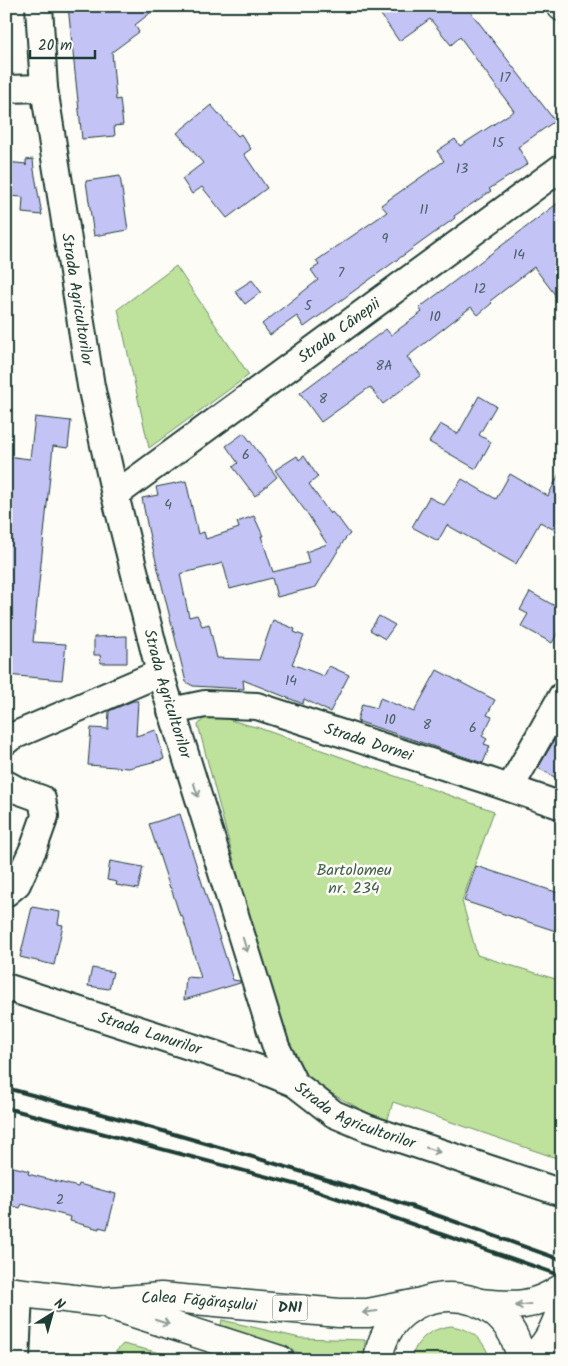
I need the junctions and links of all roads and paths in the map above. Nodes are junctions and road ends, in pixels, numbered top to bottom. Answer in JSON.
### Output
{"nodes":[{"id":1,"x":39,"y":6,"type":"edge"},
{"id":2,"x":44,"y":88,"type":"junction"},
{"id":3,"x":6,"y":89,"type":"edge"},
{"id":4,"x":562,"y":167,"type":"edge"},
{"id":5,"x":115,"y":495,"type":"junction"},
{"id":6,"x":160,"y":673,"type":"junction"},
{"id":7,"x":562,"y":696,"type":"edge"},
{"id":8,"x":171,"y":711,"type":"junction"},
{"id":9,"x":6,"y":741,"type":"edge"},
{"id":10,"x":6,"y":784,"type":"edge"},
{"id":11,"x":510,"y":788,"type":"junction"},
{"id":12,"x":562,"y":806,"type":"edge"},
{"id":13,"x":6,"y":893,"type":"edge"},
{"id":14,"x":6,"y":987,"type":"edge"},
{"id":15,"x":294,"y":1082,"type":"junction"},
{"id":16,"x":562,"y":1193,"type":"edge"},
{"id":17,"x":562,"y":1288,"type":"edge"},
{"id":18,"x":12,"y":1292,"type":"edge"},
{"id":19,"x":99,"y":1302,"type":"junction"},
{"id":20,"x":418,"y":1303,"type":"junction"},
{"id":21,"x":481,"y":1303,"type":"junction"},
{"id":22,"x":562,"y":1308,"type":"edge"},
{"id":23,"x":16,"y":1360,"type":"edge"},
{"id":24,"x":280,"y":1360,"type":"edge"},
{"id":25,"x":378,"y":1360,"type":"edge"},
{"id":26,"x":521,"y":1360,"type":"edge"},
{"id":27,"x":528,"y":1360,"type":"edge"}],
"edges":[{"from":1,"to":2,"type":"street","name":"Strada Agricultorilor"},
{"from":2,"to":3,"type":"street"},
{"from":2,"to":5,"type":"street","name":"Strada Agricultorilor"},
{"from":4,"to":5,"type":"street","name":"Strada Cânepii"},
{"from":5,"to":6,"type":"street","name":"Strada Agricultorilor"},
{"from":6,"to":8,"type":"street","name":"Strada Agricultorilor"},
{"from":6,"to":9,"type":"street"},
{"from":7,"to":11,"type":"street"},
{"from":8,"to":11,"type":"street","name":"Strada Dornei"},
{"from":8,"to":15,"type":"street","name":"Strada Agricultorilor","one_way":true},
{"from":10,"to":13,"type":"street"},
{"from":11,"to":12,"type":"street","name":"Strada Dornei"},
{"from":14,"to":15,"type":"street","name":"Strada Lanurilor"},
{"from":15,"to":16,"type":"street","name":"Strada Agricultorilor","one_way":true},
{"from":17,"to":21,"type":"main road","one_way":true},
{"from":18,"to":19,"type":"main road","name":"Calea Făgărașului","number":"DN1"},
{"from":18,"to":23,"type":"street"},
{"from":20,"to":19,"type":"main road","name":"Calea Făgărașului","number":"DN1","one_way":true},
{"from":19,"to":24,"type":"main road","name":"Calea Făgărașului","number":"DN1","one_way":true},
{"from":20,"to":21,"type":"main road","number":"DN1"},
{"from":20,"to":25,"type":"main road","number":"DN1"},
{"from":21,"to":26,"type":"main road","number":"DN1"},
{"from":22,"to":27,"type":"main road"}]}
